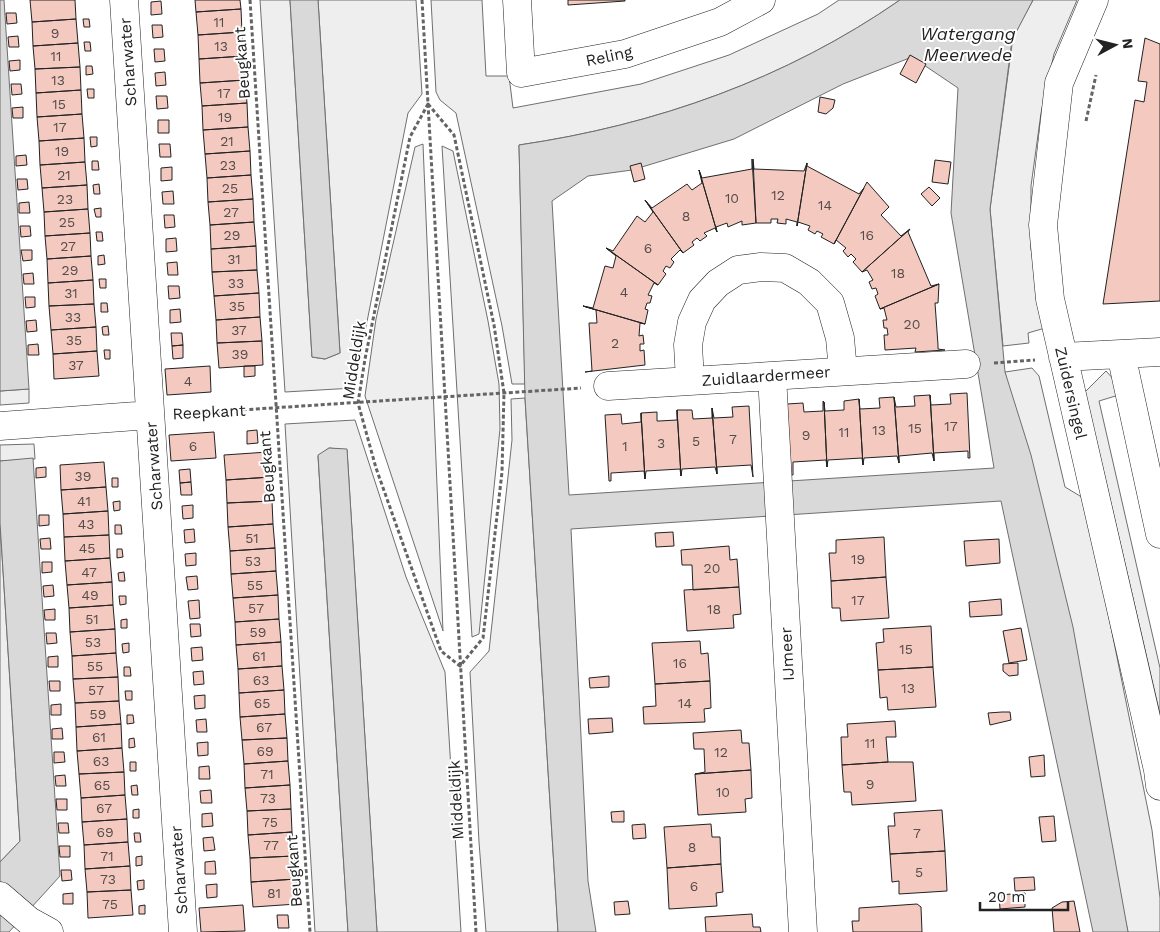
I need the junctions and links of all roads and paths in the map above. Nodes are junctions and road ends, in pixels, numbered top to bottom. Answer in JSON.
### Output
{"nodes":[{"id":1,"x":124,"y":0,"type":"edge"},
{"id":2,"x":250,"y":0,"type":"edge"},
{"id":3,"x":422,"y":0,"type":"edge"},
{"id":4,"x":517,"y":0,"type":"edge"},
{"id":5,"x":761,"y":0,"type":"edge"},
{"id":6,"x":1094,"y":0,"type":"edge"},
{"id":7,"x":1097,"y":70,"type":"dead end"},
{"id":8,"x":428,"y":104,"type":"junction"},
{"id":9,"x":1085,"y":126,"type":"dead end"},
{"id":10,"x":1160,"y":352,"type":"edge"},
{"id":11,"x":1121,"y":354,"type":"junction"},
{"id":12,"x":1063,"y":357,"type":"junction"},
{"id":13,"x":966,"y":364,"type":"dead end"},
{"id":14,"x":842,"y":371,"type":"junction"},
{"id":15,"x":772,"y":376,"type":"junction"},
{"id":16,"x":690,"y":380,"type":"junction"},
{"id":17,"x":608,"y":386,"type":"dead end"},
{"id":18,"x":568,"y":389,"type":"dead end"},
{"id":19,"x":504,"y":393,"type":"junction"},
{"id":20,"x":444,"y":397,"type":"junction"},
{"id":21,"x":358,"y":403,"type":"junction"},
{"id":22,"x":276,"y":408,"type":"junction"},
{"id":23,"x":150,"y":415,"type":"junction"},
{"id":24,"x":0,"y":426,"type":"edge"},
{"id":25,"x":1160,"y":534,"type":"edge"},
{"id":26,"x":460,"y":666,"type":"junction"},
{"id":27,"x":1160,"y":786,"type":"edge"},
{"id":28,"x":0,"y":896,"type":"edge"},
{"id":29,"x":39,"y":927,"type":"edge"},
{"id":30,"x":183,"y":932,"type":"edge"},
{"id":31,"x":310,"y":932,"type":"edge"},
{"id":32,"x":476,"y":932,"type":"edge"},
{"id":33,"x":803,"y":932,"type":"edge"}],
"edges":[{"from":1,"to":23,"type":"street","name":"Scharwater"},
{"from":2,"to":22,"type":"path","name":"Beugkant"},
{"from":3,"to":8,"type":"path","name":"Middeldijk"},
{"from":4,"to":5,"type":"street","name":"Reling"},
{"from":6,"to":12,"type":"street","name":"Zuidersingel"},
{"from":7,"to":9,"type":"path"},
{"from":8,"to":19,"type":"path"},
{"from":8,"to":20,"type":"path","name":"Middeldijk"},
{"from":8,"to":21,"type":"path","name":"Middeldijk"},
{"from":10,"to":11,"type":"street"},
{"from":11,"to":12,"type":"street"},
{"from":11,"to":25,"type":"street"},
{"from":12,"to":27,"type":"street","name":"Zuidersingel"},
{"from":13,"to":14,"type":"street","name":"Zuidlaardermeer"},
{"from":14,"to":15,"type":"street","name":"Zuidlaardermeer"},
{"from":14,"to":16,"type":"street","name":"Zuidlaardermeer"},
{"from":15,"to":16,"type":"street","name":"Zuidlaardermeer"},
{"from":15,"to":33,"type":"street","name":"IJmeer"},
{"from":16,"to":17,"type":"street","name":"Zuidlaardermeer"},
{"from":18,"to":19,"type":"path"},
{"from":19,"to":20,"type":"path","name":"Reepkant"},
{"from":19,"to":26,"type":"path"},
{"from":20,"to":21,"type":"path","name":"Reepkant"},
{"from":20,"to":26,"type":"path","name":"Middeldijk"},
{"from":21,"to":22,"type":"path","name":"Reepkant"},
{"from":21,"to":26,"type":"path","name":"Middeldijk"},
{"from":22,"to":23,"type":"path","name":"Reepkant"},
{"from":22,"to":31,"type":"path","name":"Beugkant"},
{"from":23,"to":24,"type":"street","name":"Reepkant"},
{"from":23,"to":30,"type":"street","name":"Scharwater"},
{"from":26,"to":32,"type":"path","name":"Middeldijk"},
{"from":28,"to":29,"type":"street"}]}
